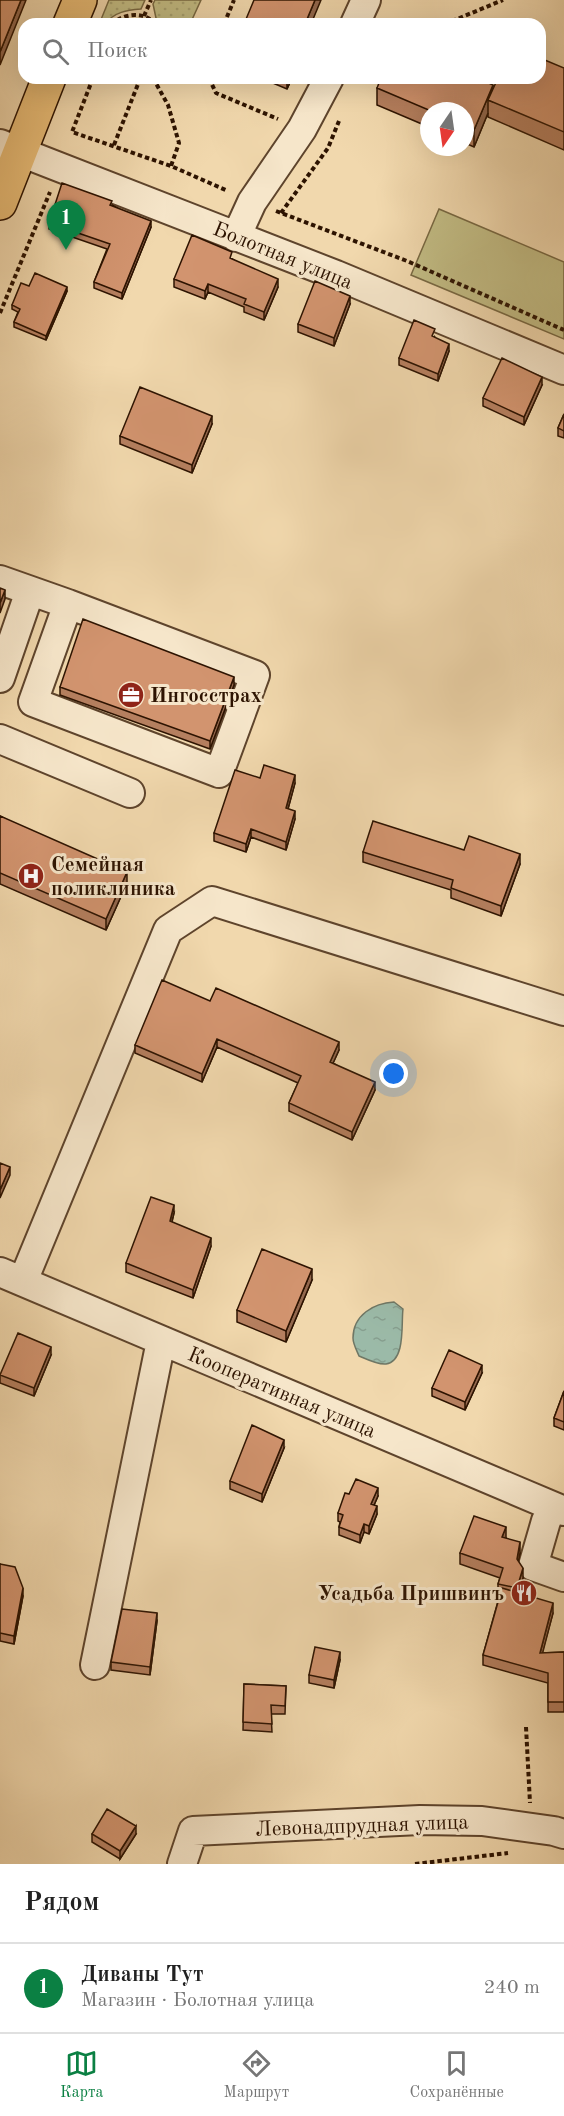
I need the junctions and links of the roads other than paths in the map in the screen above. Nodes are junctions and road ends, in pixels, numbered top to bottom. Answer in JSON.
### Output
{"nodes":[{"id":1,"x":80,"y":0,"type":"edge"},
{"id":2,"x":366,"y":0,"type":"edge"},
{"id":3,"x":72,"y":18,"type":"edge"},
{"id":4,"x":358,"y":18,"type":"edge"},
{"id":5,"x":46,"y":84,"type":"edge"},
{"id":6,"x":326,"y":84,"type":"edge"},
{"id":7,"x":10,"y":148,"type":"edge"},
{"id":8,"x":0,"y":203,"type":"edge"},
{"id":9,"x":236,"y":237,"type":"junction"},
{"id":10,"x":564,"y":370,"type":"edge"},
{"id":11,"x":0,"y":580,"type":"edge"},
{"id":12,"x":30,"y":591,"type":"junction"},
{"id":13,"x":68,"y":604,"type":"junction"},
{"id":14,"x":0,"y":678,"type":"edge"},
{"id":15,"x":0,"y":739,"type":"edge"},
{"id":16,"x":130,"y":793,"type":"dead end"},
{"id":17,"x":564,"y":1011,"type":"edge"},
{"id":18,"x":11,"y":1277,"type":"edge"},
{"id":19,"x":160,"y":1341,"type":"junction"},
{"id":20,"x":559,"y":1509,"type":"edge"},
{"id":21,"x":563,"y":1592,"type":"edge"},
{"id":22,"x":95,"y":1665,"type":"dead end"},
{"id":23,"x":564,"y":1834,"type":"edge"},
{"id":24,"x":182,"y":1864,"type":"edge"}],
"edges":[{"from":1,"to":3,"type":"main road"},
{"from":2,"to":4,"type":"street"},
{"from":5,"to":7,"type":"main road"},
{"from":6,"to":9,"type":"street"},
{"from":7,"to":8,"type":"main road"},
{"from":7,"to":9,"type":"street","name":"Болотная улица"},
{"from":9,"to":10,"type":"street","name":"Болотная улица"},
{"from":11,"to":12,"type":"street"},
{"from":12,"to":13,"type":"street"},
{"from":12,"to":14,"type":"street"},
{"from":13,"to":13,"type":"street"},
{"from":15,"to":16,"type":"street"},
{"from":17,"to":18,"type":"street"},
{"from":18,"to":19,"type":"street","name":"Кооперативная улица"},
{"from":19,"to":20,"type":"street","name":"Кооперативная улица"},
{"from":19,"to":22,"type":"street"},
{"from":20,"to":21,"type":"street"},
{"from":23,"to":24,"type":"street","name":"Левонадпрудная улица"}]}
